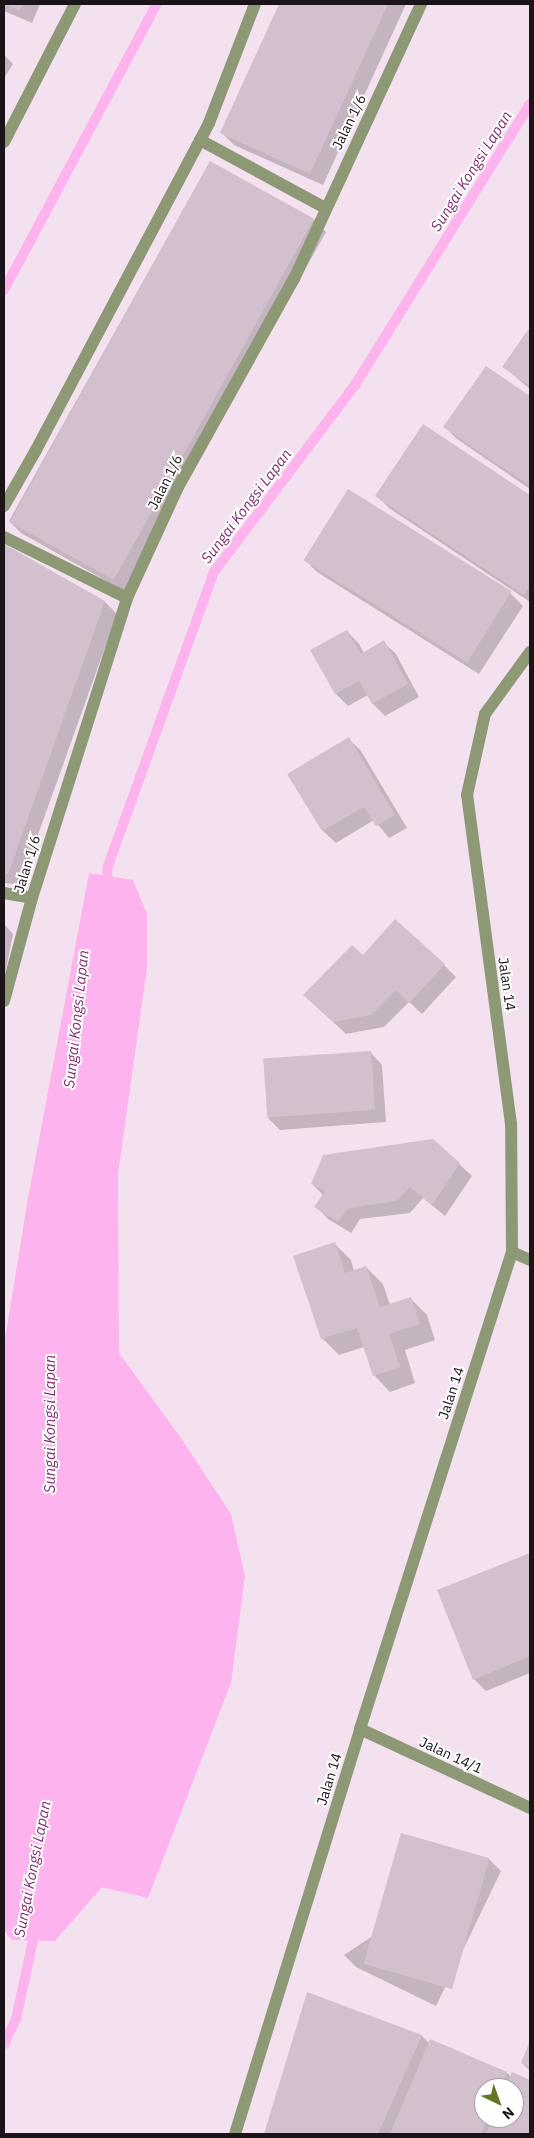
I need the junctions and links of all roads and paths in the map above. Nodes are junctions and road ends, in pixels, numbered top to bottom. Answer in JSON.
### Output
{"nodes":[{"id":1,"x":75,"y":4,"type":"edge"},
{"id":2,"x":255,"y":4,"type":"edge"},
{"id":3,"x":420,"y":4,"type":"edge"},
{"id":4,"x":200,"y":140,"type":"junction"},
{"id":5,"x":4,"y":142,"type":"edge"},
{"id":6,"x":325,"y":208,"type":"junction"},
{"id":7,"x":4,"y":506,"type":"edge"},
{"id":8,"x":4,"y":537,"type":"edge"},
{"id":9,"x":127,"y":598,"type":"junction"},
{"id":10,"x":530,"y":652,"type":"edge"},
{"id":11,"x":4,"y":893,"type":"edge"},
{"id":12,"x":32,"y":898,"type":"junction"},
{"id":13,"x":4,"y":1001,"type":"edge"},
{"id":14,"x":512,"y":1252,"type":"junction"},
{"id":15,"x":530,"y":1260,"type":"edge"},
{"id":16,"x":360,"y":1729,"type":"junction"},
{"id":17,"x":530,"y":1808,"type":"edge"},
{"id":18,"x":235,"y":2134,"type":"edge"}],
"edges":[{"from":1,"to":5,"type":"street"},
{"from":2,"to":4,"type":"street"},
{"from":3,"to":6,"type":"street","name":"Jalan 1/6"},
{"from":4,"to":6,"type":"street"},
{"from":4,"to":7,"type":"street"},
{"from":6,"to":9,"type":"street","name":"Jalan 1/6"},
{"from":8,"to":9,"type":"street"},
{"from":9,"to":12,"type":"street","name":"Jalan 1/6"},
{"from":10,"to":14,"type":"street","name":"Jalan 14"},
{"from":11,"to":12,"type":"street"},
{"from":12,"to":13,"type":"street","name":"Jalan 1/6"},
{"from":14,"to":15,"type":"street"},
{"from":14,"to":16,"type":"street","name":"Jalan 14"},
{"from":16,"to":17,"type":"street","name":"Jalan 14/1"},
{"from":16,"to":18,"type":"street","name":"Jalan 14"}]}
